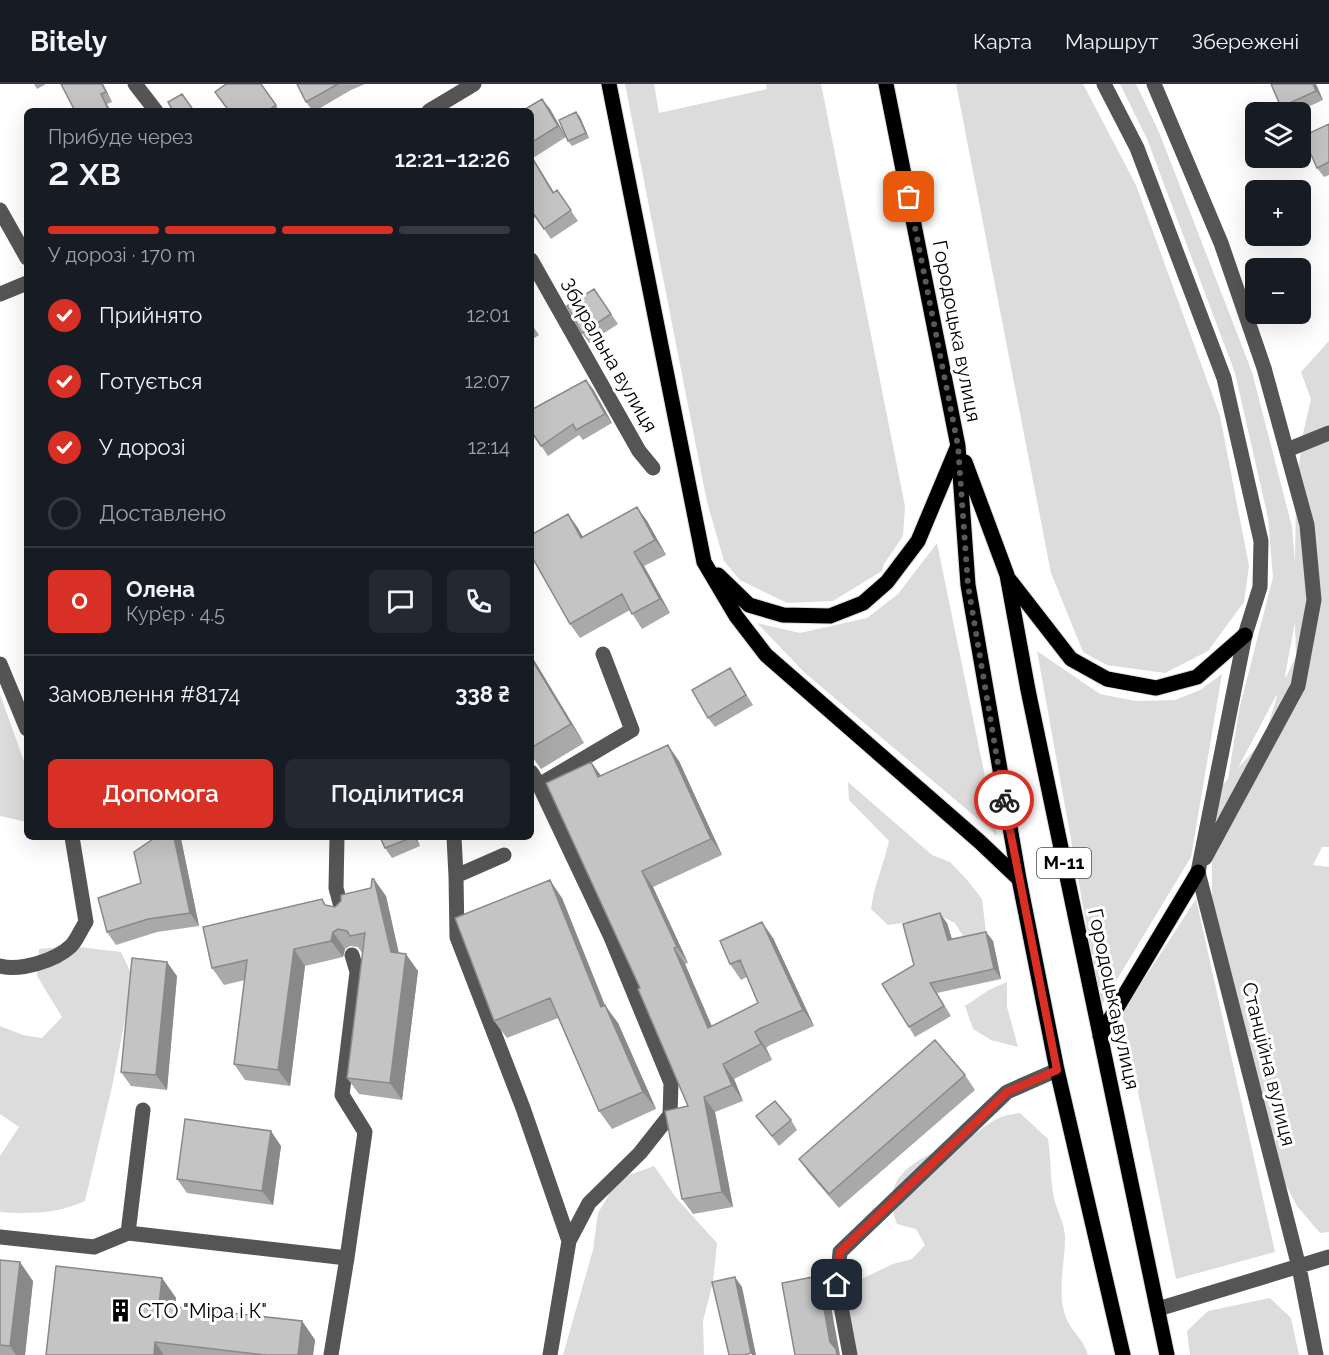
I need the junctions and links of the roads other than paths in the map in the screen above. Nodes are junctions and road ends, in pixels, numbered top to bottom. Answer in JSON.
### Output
{"nodes":[{"id":1,"x":135,"y":84,"type":"edge"},
{"id":2,"x":474,"y":84,"type":"edge"},
{"id":3,"x":609,"y":84,"type":"edge"},
{"id":4,"x":886,"y":84,"type":"edge"},
{"id":5,"x":1104,"y":84,"type":"edge"},
{"id":6,"x":1154,"y":84,"type":"edge"},
{"id":7,"x":154,"y":108,"type":"edge"},
{"id":8,"x":440,"y":108,"type":"edge"},
{"id":9,"x":0,"y":210,"type":"edge"},
{"id":10,"x":24,"y":253,"type":"edge"},
{"id":11,"x":534,"y":265,"type":"edge"},
{"id":12,"x":24,"y":284,"type":"edge"},
{"id":13,"x":0,"y":294,"type":"edge"},
{"id":14,"x":1329,"y":433,"type":"edge"},
{"id":15,"x":958,"y":446,"type":"junction"},
{"id":16,"x":1287,"y":450,"type":"junction"},
{"id":17,"x":653,"y":468,"type":"dead end"},
{"id":18,"x":704,"y":562,"type":"junction"},
{"id":19,"x":1007,"y":575,"type":"junction"},
{"id":20,"x":1245,"y":635,"type":"junction"},
{"id":21,"x":603,"y":654,"type":"dead end"},
{"id":22,"x":0,"y":664,"type":"edge"},
{"id":23,"x":24,"y":722,"type":"edge"},
{"id":24,"x":535,"y":779,"type":"edge"},
{"id":25,"x":72,"y":840,"type":"edge"},
{"id":26,"x":337,"y":840,"type":"edge"},
{"id":27,"x":454,"y":840,"type":"edge"},
{"id":28,"x":504,"y":855,"type":"dead end"},
{"id":29,"x":1198,"y":872,"type":"junction"},
{"id":30,"x":456,"y":876,"type":"junction"},
{"id":31,"x":1019,"y":879,"type":"junction"},
{"id":32,"x":343,"y":914,"type":"edge"},
{"id":33,"x":352,"y":955,"type":"edge"},
{"id":34,"x":0,"y":966,"type":"edge"},
{"id":35,"x":1100,"y":1036,"type":"junction"},
{"id":36,"x":1057,"y":1070,"type":"junction"},
{"id":37,"x":143,"y":1110,"type":"dead end"},
{"id":38,"x":128,"y":1233,"type":"junction"},
{"id":39,"x":0,"y":1237,"type":"edge"},
{"id":40,"x":569,"y":1241,"type":"junction"},
{"id":41,"x":1329,"y":1257,"type":"edge"},
{"id":42,"x":346,"y":1258,"type":"junction"},
{"id":43,"x":1299,"y":1267,"type":"junction"},
{"id":44,"x":1158,"y":1309,"type":"junction"},
{"id":45,"x":331,"y":1355,"type":"edge"},
{"id":46,"x":550,"y":1355,"type":"edge"},
{"id":47,"x":850,"y":1355,"type":"edge"},
{"id":48,"x":1123,"y":1355,"type":"edge"},
{"id":49,"x":1167,"y":1355,"type":"edge"},
{"id":50,"x":1316,"y":1355,"type":"edge"}],
"edges":[{"from":1,"to":7,"type":"street"},
{"from":2,"to":8,"type":"street"},
{"from":3,"to":18,"type":"main road"},
{"from":4,"to":15,"type":"main road","name":"Городоцька вулиця","number":"М-11"},
{"from":5,"to":20,"type":"street"},
{"from":6,"to":16,"type":"street"},
{"from":9,"to":10,"type":"street"},
{"from":11,"to":17,"type":"street","name":"Збиральна вулиця"},
{"from":12,"to":13,"type":"street"},
{"from":14,"to":16,"type":"street"},
{"from":15,"to":18,"type":"main road"},
{"from":15,"to":19,"type":"main road","name":"Городоцька вулиця","number":"М-11"},
{"from":15,"to":31,"type":"main road","name":"Городоцька вулиця","number":"М-11"},
{"from":16,"to":29,"type":"street"},
{"from":18,"to":31,"type":"main road"},
{"from":19,"to":20,"type":"main road"},
{"from":19,"to":35,"type":"main road","name":"Городоцька вулиця","number":"М-11"},
{"from":20,"to":29,"type":"street"},
{"from":21,"to":24,"type":"street"},
{"from":22,"to":23,"type":"street"},
{"from":24,"to":40,"type":"street"},
{"from":25,"to":34,"type":"street"},
{"from":26,"to":32,"type":"street"},
{"from":27,"to":30,"type":"street"},
{"from":28,"to":30,"type":"street"},
{"from":29,"to":35,"type":"main road"},
{"from":29,"to":43,"type":"street","name":"Станційна вулиця"},
{"from":30,"to":40,"type":"street"},
{"from":31,"to":36,"type":"main road","name":"Городоцька вулиця","number":"М-11"},
{"from":33,"to":42,"type":"street"},
{"from":35,"to":44,"type":"main road","name":"Городоцька вулиця","number":"М-11"},
{"from":36,"to":47,"type":"street"},
{"from":36,"to":48,"type":"main road","name":"Городоцька вулиця","number":"М-11"},
{"from":37,"to":38,"type":"street"},
{"from":38,"to":39,"type":"street"},
{"from":38,"to":42,"type":"street"},
{"from":40,"to":46,"type":"street"},
{"from":41,"to":43,"type":"street"},
{"from":42,"to":45,"type":"street"},
{"from":43,"to":44,"type":"street"},
{"from":43,"to":50,"type":"street","name":"Станційна вулиця"},
{"from":44,"to":49,"type":"main road","name":"Городоцька вулиця","number":"М-11"}]}
